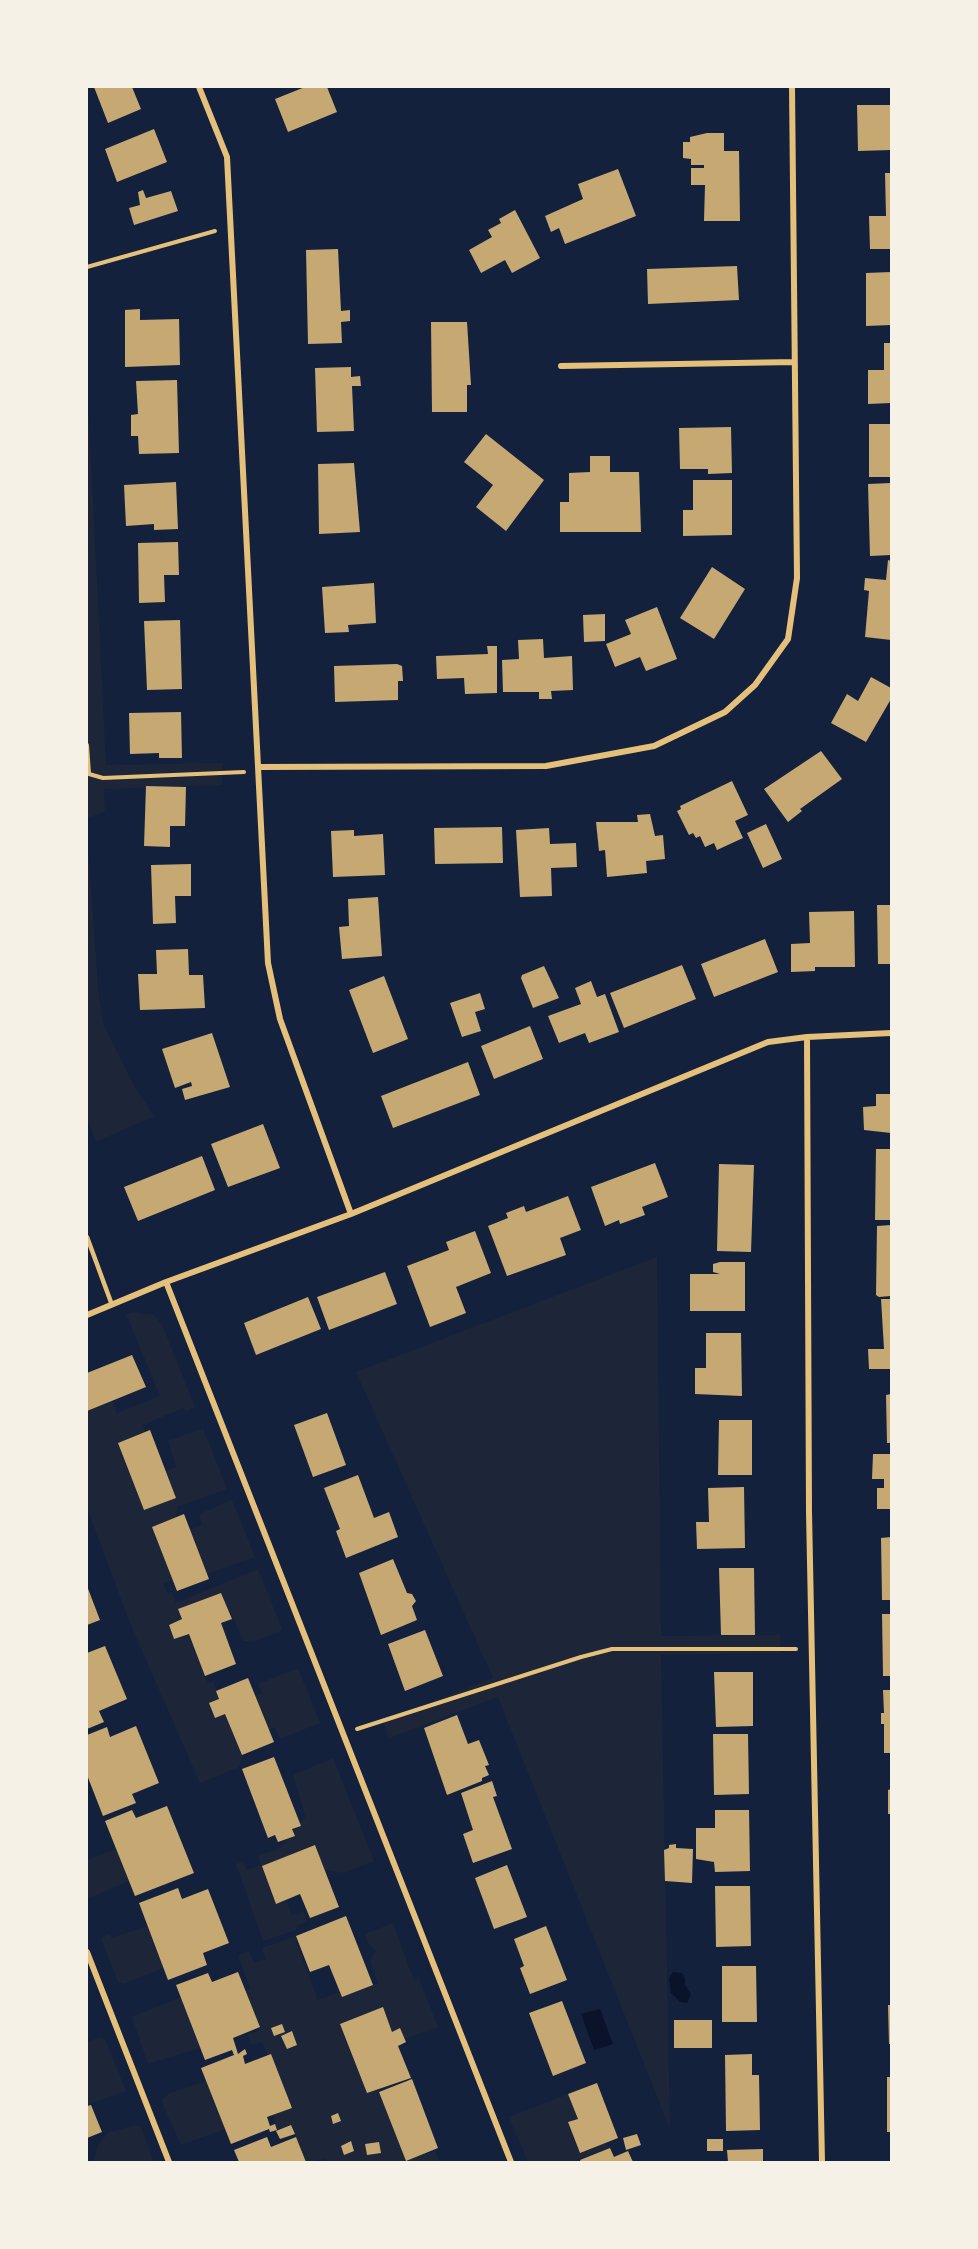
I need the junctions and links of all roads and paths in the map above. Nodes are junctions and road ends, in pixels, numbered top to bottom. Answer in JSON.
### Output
{"nodes":[{"id":1,"x":199,"y":87,"type":"edge"},
{"id":2,"x":792,"y":87,"type":"edge"},
{"id":3,"x":231,"y":226,"type":"junction"},
{"id":4,"x":87,"y":267,"type":"edge"},
{"id":5,"x":794,"y":362,"type":"junction"},
{"id":6,"x":561,"y":366,"type":"dead end"},
{"id":7,"x":87,"y":745,"type":"edge"},
{"id":8,"x":259,"y":767,"type":"junction"},
{"id":9,"x":88,"y":773,"type":"edge"},
{"id":10,"x":891,"y":1034,"type":"edge"},
{"id":11,"x":807,"y":1037,"type":"junction"},
{"id":12,"x":351,"y":1214,"type":"junction"},
{"id":13,"x":87,"y":1237,"type":"edge"},
{"id":14,"x":166,"y":1282,"type":"junction"},
{"id":15,"x":112,"y":1305,"type":"junction"},
{"id":16,"x":87,"y":1315,"type":"edge"},
{"id":17,"x":812,"y":1649,"type":"junction"},
{"id":18,"x":345,"y":1733,"type":"junction"},
{"id":19,"x":87,"y":1952,"type":"edge"},
{"id":20,"x":170,"y":2162,"type":"edge"},
{"id":21,"x":511,"y":2162,"type":"edge"},
{"id":22,"x":822,"y":2162,"type":"edge"}],
"edges":[{"from":1,"to":3,"type":"street"},
{"from":2,"to":5,"type":"street"},
{"from":3,"to":4,"type":"path"},
{"from":3,"to":8,"type":"street"},
{"from":5,"to":6,"type":"street"},
{"from":5,"to":8,"type":"street"},
{"from":7,"to":9,"type":"path"},
{"from":8,"to":9,"type":"path"},
{"from":8,"to":12,"type":"street"},
{"from":10,"to":11,"type":"street"},
{"from":11,"to":12,"type":"street"},
{"from":11,"to":17,"type":"street"},
{"from":12,"to":14,"type":"street"},
{"from":13,"to":15,"type":"lane"},
{"from":14,"to":15,"type":"street"},
{"from":14,"to":18,"type":"street"},
{"from":15,"to":16,"type":"street"},
{"from":17,"to":18,"type":"path"},
{"from":17,"to":22,"type":"street"},
{"from":18,"to":21,"type":"street"},
{"from":19,"to":20,"type":"street"}]}
